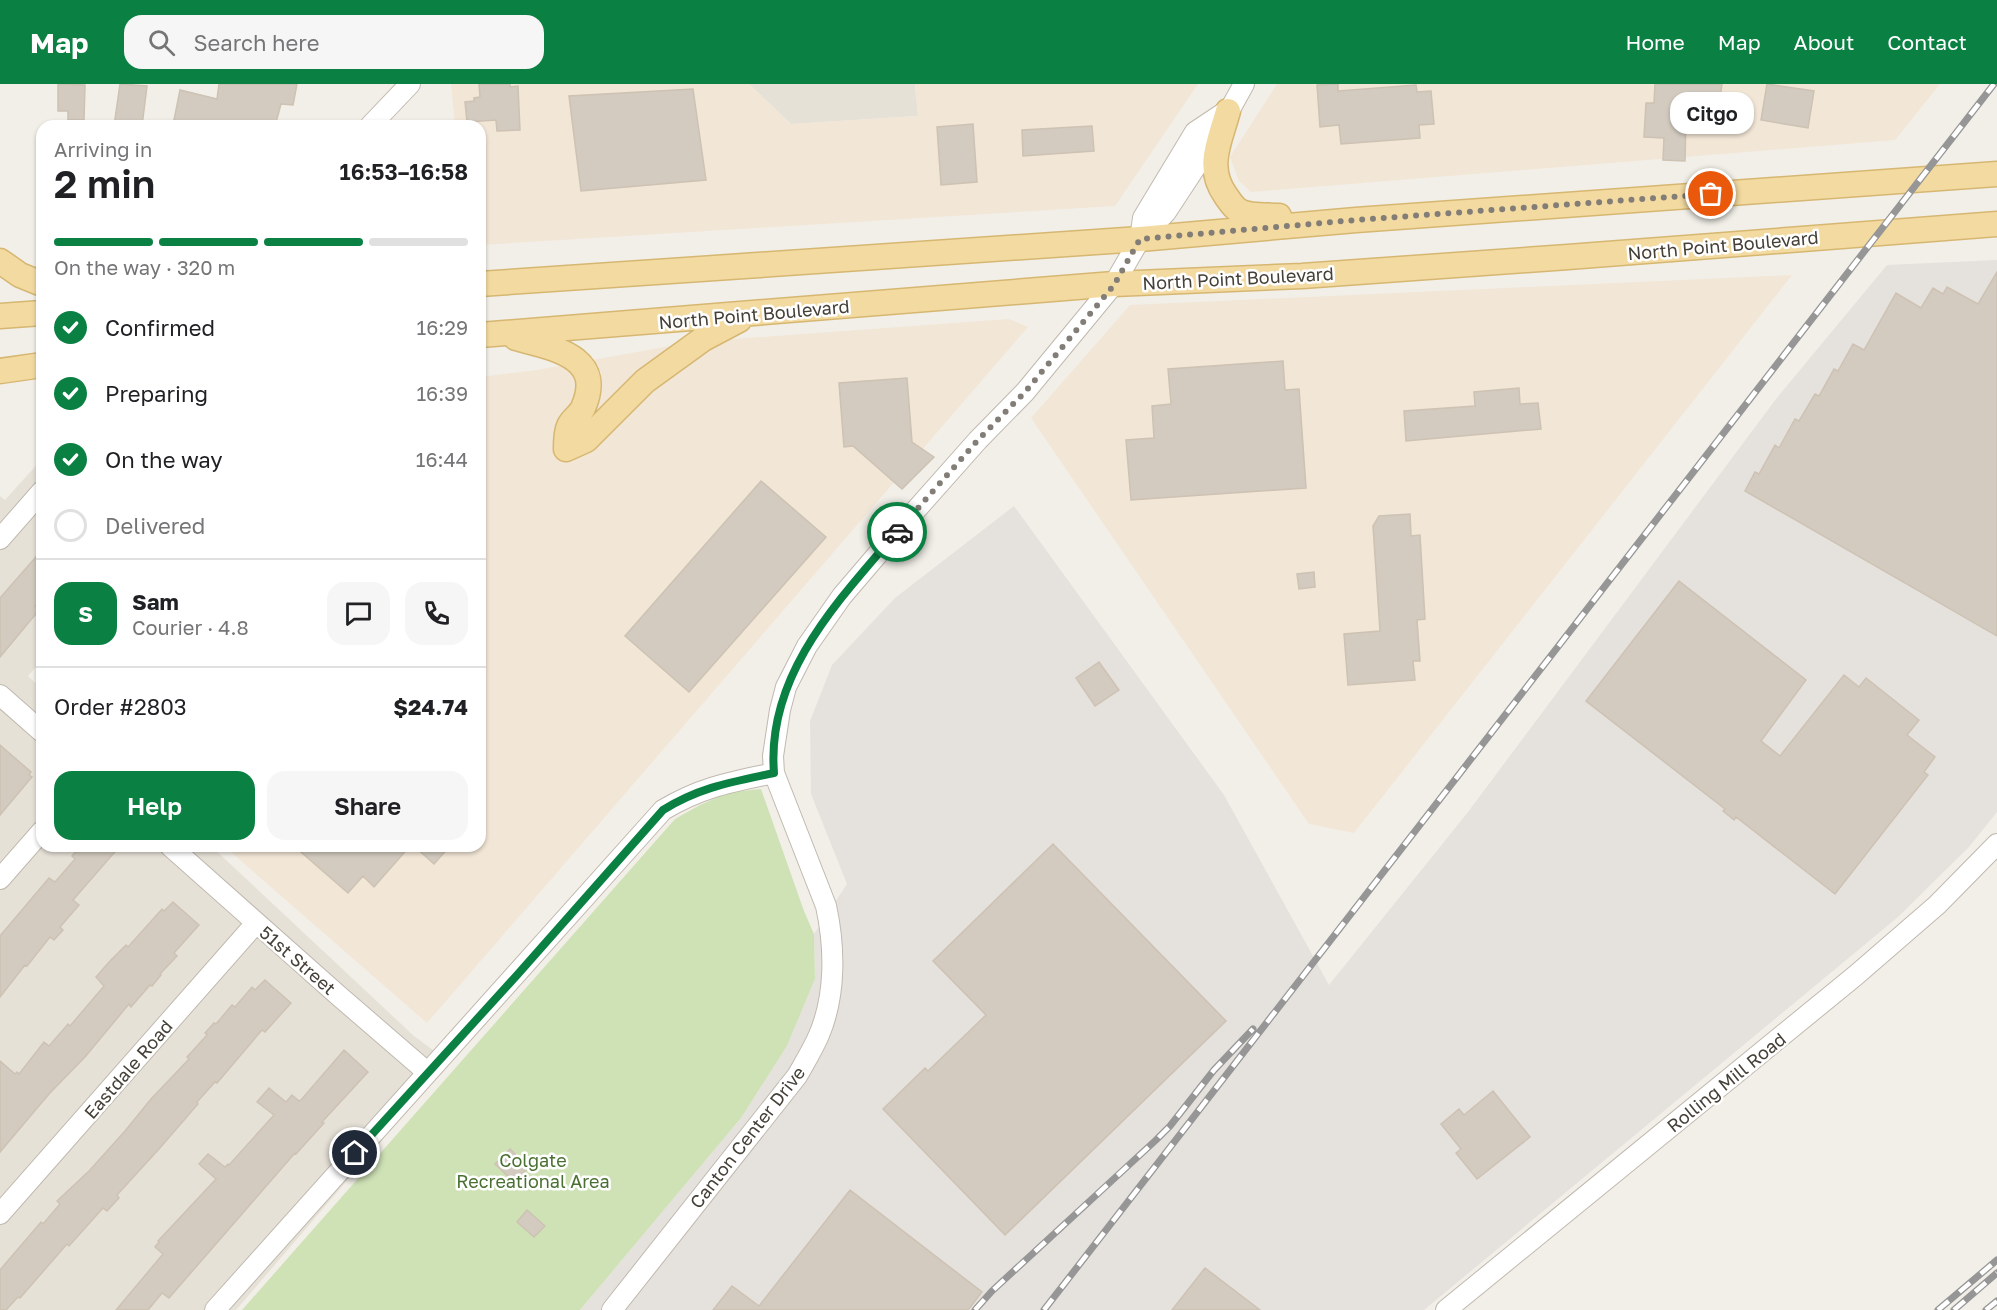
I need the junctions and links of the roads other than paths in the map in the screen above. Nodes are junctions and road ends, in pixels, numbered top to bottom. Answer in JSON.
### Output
{"nodes":[{"id":1,"x":410,"y":84,"type":"edge"},
{"id":2,"x":1244,"y":84,"type":"edge"},
{"id":3,"x":1228,"y":111,"type":"junction"},
{"id":4,"x":376,"y":120,"type":"edge"},
{"id":5,"x":1997,"y":174,"type":"edge"},
{"id":6,"x":1356,"y":220,"type":"junction"},
{"id":7,"x":1997,"y":224,"type":"edge"},
{"id":8,"x":1140,"y":239,"type":"junction"},
{"id":9,"x":0,"y":261,"type":"edge"},
{"id":10,"x":36,"y":282,"type":"edge"},
{"id":11,"x":486,"y":284,"type":"edge"},
{"id":12,"x":1114,"y":285,"type":"junction"},
{"id":13,"x":36,"y":313,"type":"edge"},
{"id":14,"x":750,"y":315,"type":"junction"},
{"id":15,"x":0,"y":316,"type":"edge"},
{"id":16,"x":491,"y":335,"type":"edge"},
{"id":17,"x":36,"y":359,"type":"edge"},
{"id":18,"x":0,"y":361,"type":"edge"},
{"id":19,"x":36,"y":365,"type":"edge"},
{"id":20,"x":0,"y":371,"type":"edge"},
{"id":21,"x":36,"y":498,"type":"edge"},
{"id":22,"x":0,"y":539,"type":"edge"},
{"id":23,"x":0,"y":695,"type":"edge"},
{"id":24,"x":36,"y":727,"type":"edge"},
{"id":25,"x":774,"y":773,"type":"junction"},
{"id":26,"x":36,"y":838,"type":"edge"},
{"id":27,"x":1997,"y":844,"type":"edge"},
{"id":28,"x":177,"y":852,"type":"edge"},
{"id":29,"x":0,"y":879,"type":"edge"},
{"id":30,"x":256,"y":923,"type":"junction"},
{"id":31,"x":427,"y":1072,"type":"junction"},
{"id":32,"x":0,"y":1214,"type":"edge"},
{"id":33,"x":215,"y":1310,"type":"edge"},
{"id":34,"x":612,"y":1310,"type":"edge"},
{"id":35,"x":1446,"y":1310,"type":"edge"}],
"edges":[{"from":1,"to":4,"type":"street"},
{"from":2,"to":3,"type":"street"},
{"from":3,"to":6,"type":"main road"},
{"from":3,"to":8,"type":"street"},
{"from":5,"to":6,"type":"main road"},
{"from":6,"to":8,"type":"main road"},
{"from":7,"to":12,"type":"main road","name":"North Point Boulevard"},
{"from":8,"to":11,"type":"main road"},
{"from":8,"to":12,"type":"street"},
{"from":9,"to":10,"type":"main road"},
{"from":12,"to":14,"type":"main road","name":"North Point Boulevard"},
{"from":12,"to":25,"type":"street"},
{"from":13,"to":15,"type":"main road"},
{"from":14,"to":16,"type":"main road","name":"North Point Boulevard"},
{"from":14,"to":16,"type":"main road"},
{"from":17,"to":18,"type":"main road"},
{"from":19,"to":20,"type":"main road"},
{"from":21,"to":22,"type":"street"},
{"from":23,"to":24,"type":"street"},
{"from":25,"to":31,"type":"street"},
{"from":25,"to":34,"type":"street","name":"Canton Center Drive"},
{"from":26,"to":29,"type":"street"},
{"from":27,"to":35,"type":"street","name":"Rolling Mill Road"},
{"from":28,"to":30,"type":"street","name":"51st Street"},
{"from":30,"to":31,"type":"street","name":"51st Street"},
{"from":30,"to":32,"type":"street","name":"Eastdale Road"},
{"from":31,"to":33,"type":"street"}]}
